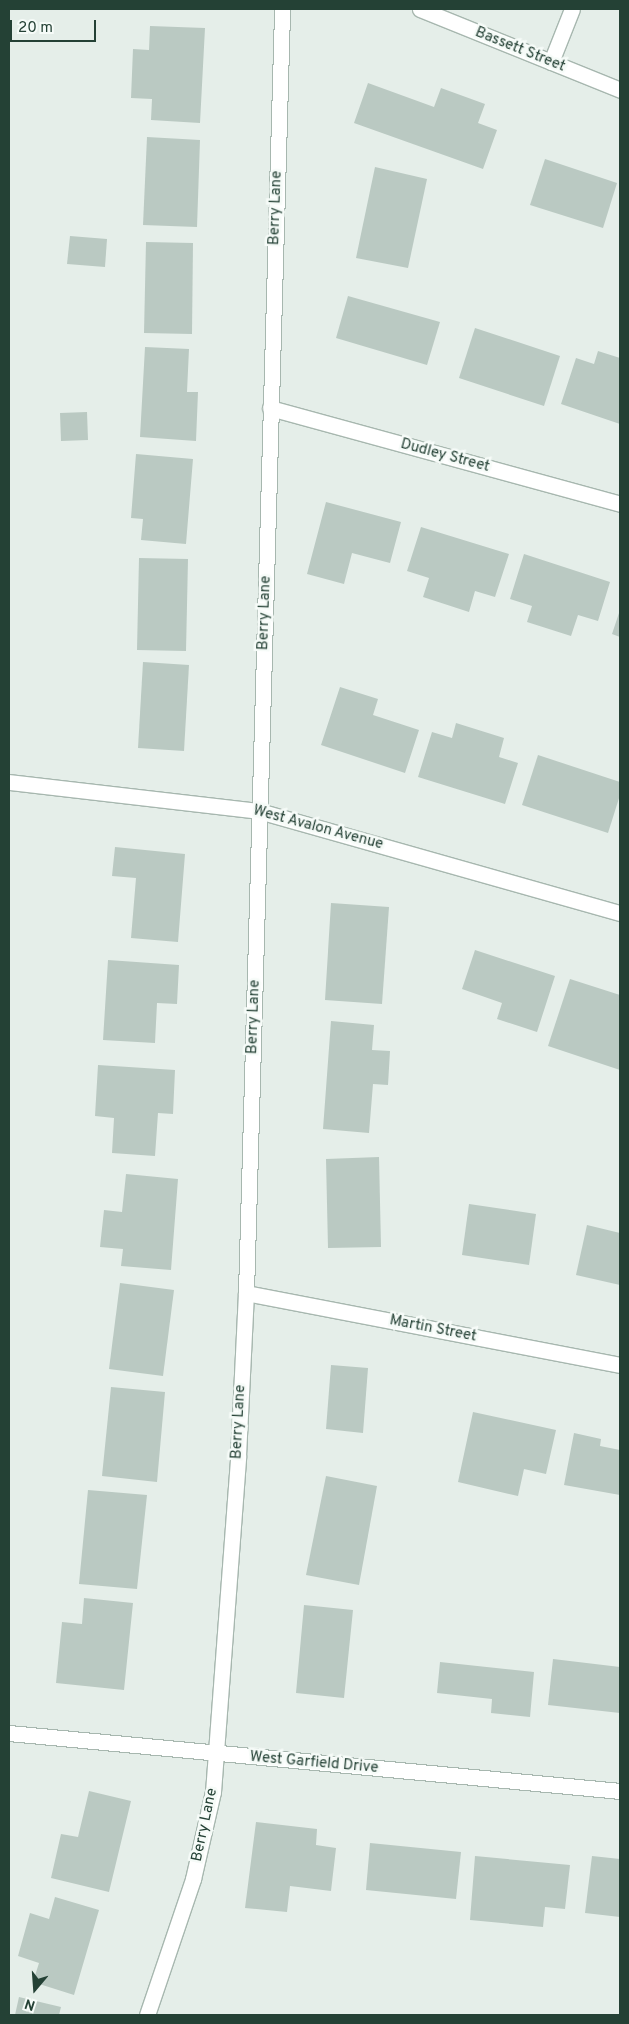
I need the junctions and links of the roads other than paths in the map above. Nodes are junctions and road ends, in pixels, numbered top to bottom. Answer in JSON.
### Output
{"nodes":[{"id":1,"x":282,"y":9,"type":"edge"},
{"id":2,"x":420,"y":9,"type":"edge"},
{"id":3,"x":572,"y":9,"type":"edge"},
{"id":4,"x":551,"y":62,"type":"junction"},
{"id":5,"x":620,"y":90,"type":"edge"},
{"id":6,"x":270,"y":408,"type":"junction"},
{"id":7,"x":620,"y":504,"type":"edge"},
{"id":8,"x":9,"y":782,"type":"edge"},
{"id":9,"x":259,"y":811,"type":"junction"},
{"id":10,"x":620,"y":913,"type":"edge"},
{"id":11,"x":246,"y":1293,"type":"junction"},
{"id":12,"x":620,"y":1365,"type":"edge"},
{"id":13,"x":9,"y":1733,"type":"edge"},
{"id":14,"x":216,"y":1753,"type":"junction"},
{"id":15,"x":620,"y":1791,"type":"edge"},
{"id":16,"x":147,"y":2015,"type":"edge"}],
"edges":[{"from":1,"to":6,"type":"street","name":"Berry Lane"},
{"from":2,"to":4,"type":"street","name":"Bassett Street"},
{"from":3,"to":4,"type":"street"},
{"from":4,"to":5,"type":"street","name":"Bassett Street"},
{"from":6,"to":7,"type":"street","name":"Dudley Street"},
{"from":6,"to":9,"type":"street","name":"Berry Lane"},
{"from":8,"to":9,"type":"street","name":"West Avalon Avenue"},
{"from":9,"to":10,"type":"street","name":"West Avalon Avenue"},
{"from":9,"to":11,"type":"street","name":"Berry Lane"},
{"from":11,"to":12,"type":"street","name":"Martin Street"},
{"from":11,"to":14,"type":"street","name":"Berry Lane"},
{"from":13,"to":14,"type":"street","name":"West Garfield Drive"},
{"from":14,"to":15,"type":"street","name":"West Garfield Drive"},
{"from":14,"to":16,"type":"street","name":"Berry Lane"}]}
